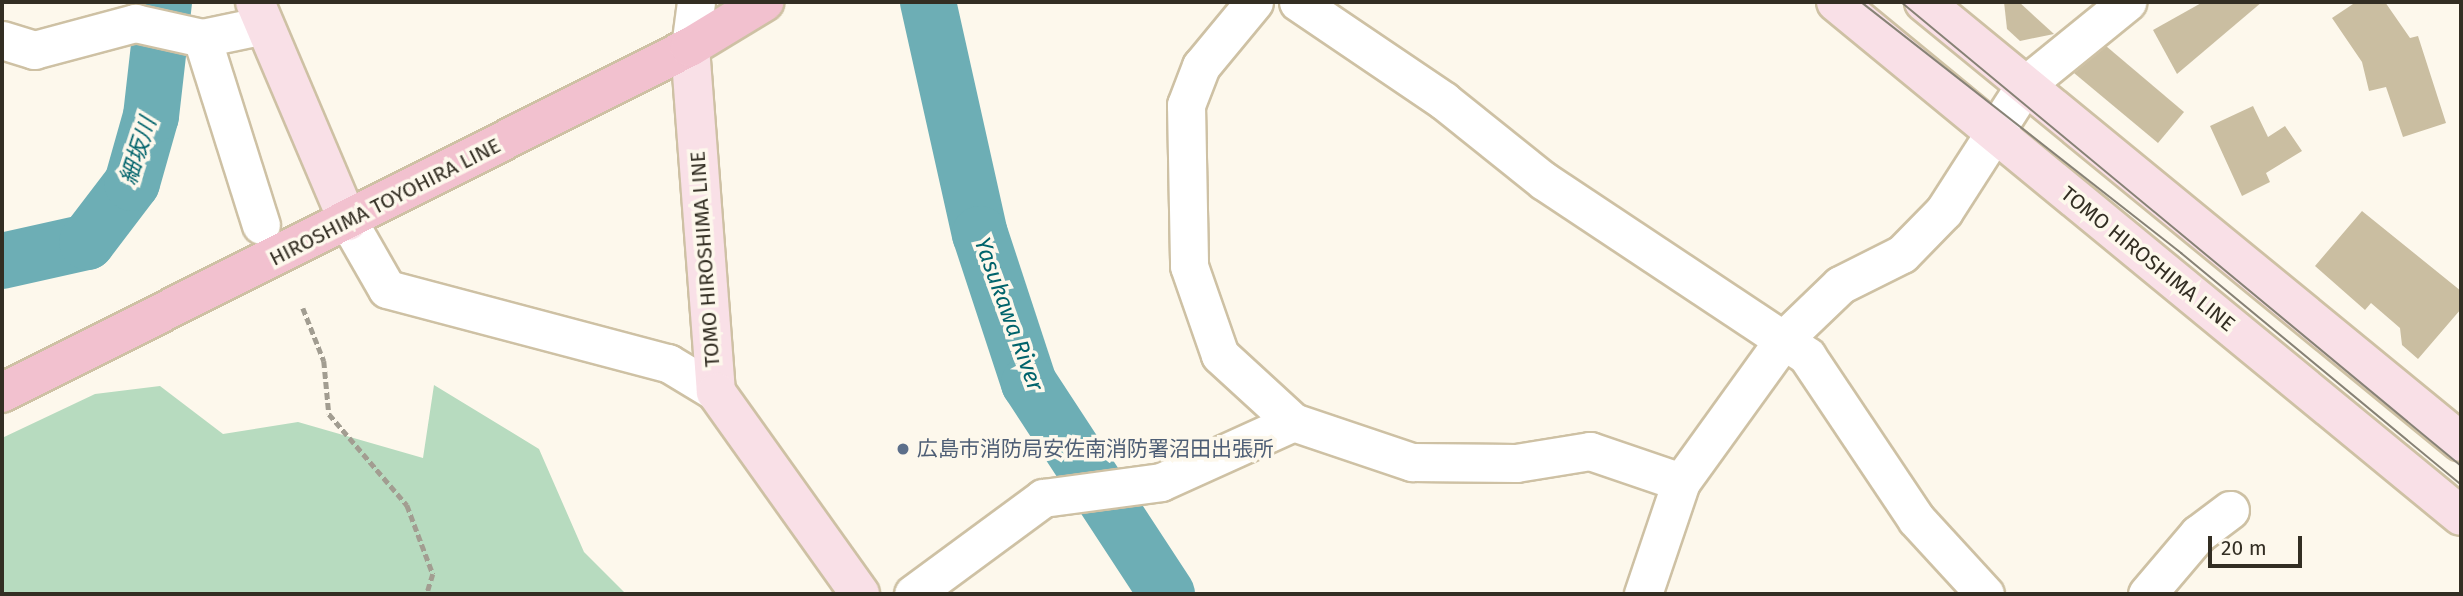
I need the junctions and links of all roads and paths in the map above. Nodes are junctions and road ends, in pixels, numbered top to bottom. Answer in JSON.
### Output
{"nodes":[{"id":1,"x":696,"y":2,"type":"edge"},
{"id":2,"x":764,"y":2,"type":"edge"},
{"id":3,"x":1254,"y":2,"type":"edge"},
{"id":4,"x":1298,"y":2,"type":"edge"},
{"id":5,"x":1836,"y":2,"type":"edge"},
{"id":6,"x":1924,"y":2,"type":"edge"},
{"id":7,"x":2127,"y":2,"type":"edge"},
{"id":8,"x":259,"y":14,"type":"edge"},
{"id":9,"x":193,"y":35,"type":"junction"},
{"id":10,"x":2,"y":40,"type":"edge"},
{"id":11,"x":690,"y":47,"type":"junction"},
{"id":12,"x":2025,"y":85,"type":"junction"},
{"id":13,"x":1994,"y":133,"type":"junction"},
{"id":14,"x":348,"y":221,"type":"junction"},
{"id":15,"x":261,"y":225,"type":"dead end"},
{"id":16,"x":303,"y":308,"type":"dead end"},
{"id":17,"x":1785,"y":338,"type":"junction"},
{"id":18,"x":716,"y":392,"type":"junction"},
{"id":19,"x":2,"y":393,"type":"edge"},
{"id":20,"x":1293,"y":422,"type":"junction"},
{"id":21,"x":2461,"y":442,"type":"edge"},
{"id":22,"x":1681,"y":482,"type":"junction"},
{"id":23,"x":2230,"y":510,"type":"dead end"},
{"id":24,"x":2461,"y":516,"type":"edge"},
{"id":25,"x":428,"y":594,"type":"edge"},
{"id":26,"x":860,"y":594,"type":"edge"},
{"id":27,"x":913,"y":594,"type":"edge"},
{"id":28,"x":1643,"y":594,"type":"edge"},
{"id":29,"x":1985,"y":594,"type":"edge"},
{"id":30,"x":2147,"y":594,"type":"edge"}],
"edges":[{"from":1,"to":11,"type":"street"},
{"from":2,"to":11,"type":"main road","name":"HIROSHIMA TOYOHIRA LINE"},
{"from":3,"to":20,"type":"street"},
{"from":4,"to":17,"type":"street"},
{"from":5,"to":13,"type":"main road","name":"TOMO HIROSHIMA LINE"},
{"from":6,"to":12,"type":"main road"},
{"from":7,"to":12,"type":"street"},
{"from":8,"to":9,"type":"street"},
{"from":8,"to":14,"type":"main road"},
{"from":9,"to":10,"type":"street"},
{"from":9,"to":15,"type":"street"},
{"from":11,"to":14,"type":"main road","name":"HIROSHIMA TOYOHIRA LINE"},
{"from":11,"to":18,"type":"main road","name":"TOMO HIROSHIMA LINE"},
{"from":12,"to":13,"type":"street"},
{"from":12,"to":21,"type":"main road"},
{"from":13,"to":17,"type":"street"},
{"from":13,"to":24,"type":"main road","name":"TOMO HIROSHIMA LINE"},
{"from":14,"to":18,"type":"street"},
{"from":14,"to":19,"type":"main road","name":"HIROSHIMA TOYOHIRA LINE"},
{"from":16,"to":25,"type":"path"},
{"from":17,"to":22,"type":"street"},
{"from":17,"to":29,"type":"street"},
{"from":18,"to":26,"type":"main road","name":"TOMO HIROSHIMA LINE"},
{"from":20,"to":22,"type":"street"},
{"from":20,"to":27,"type":"street"},
{"from":22,"to":28,"type":"street"},
{"from":23,"to":30,"type":"street"}]}
